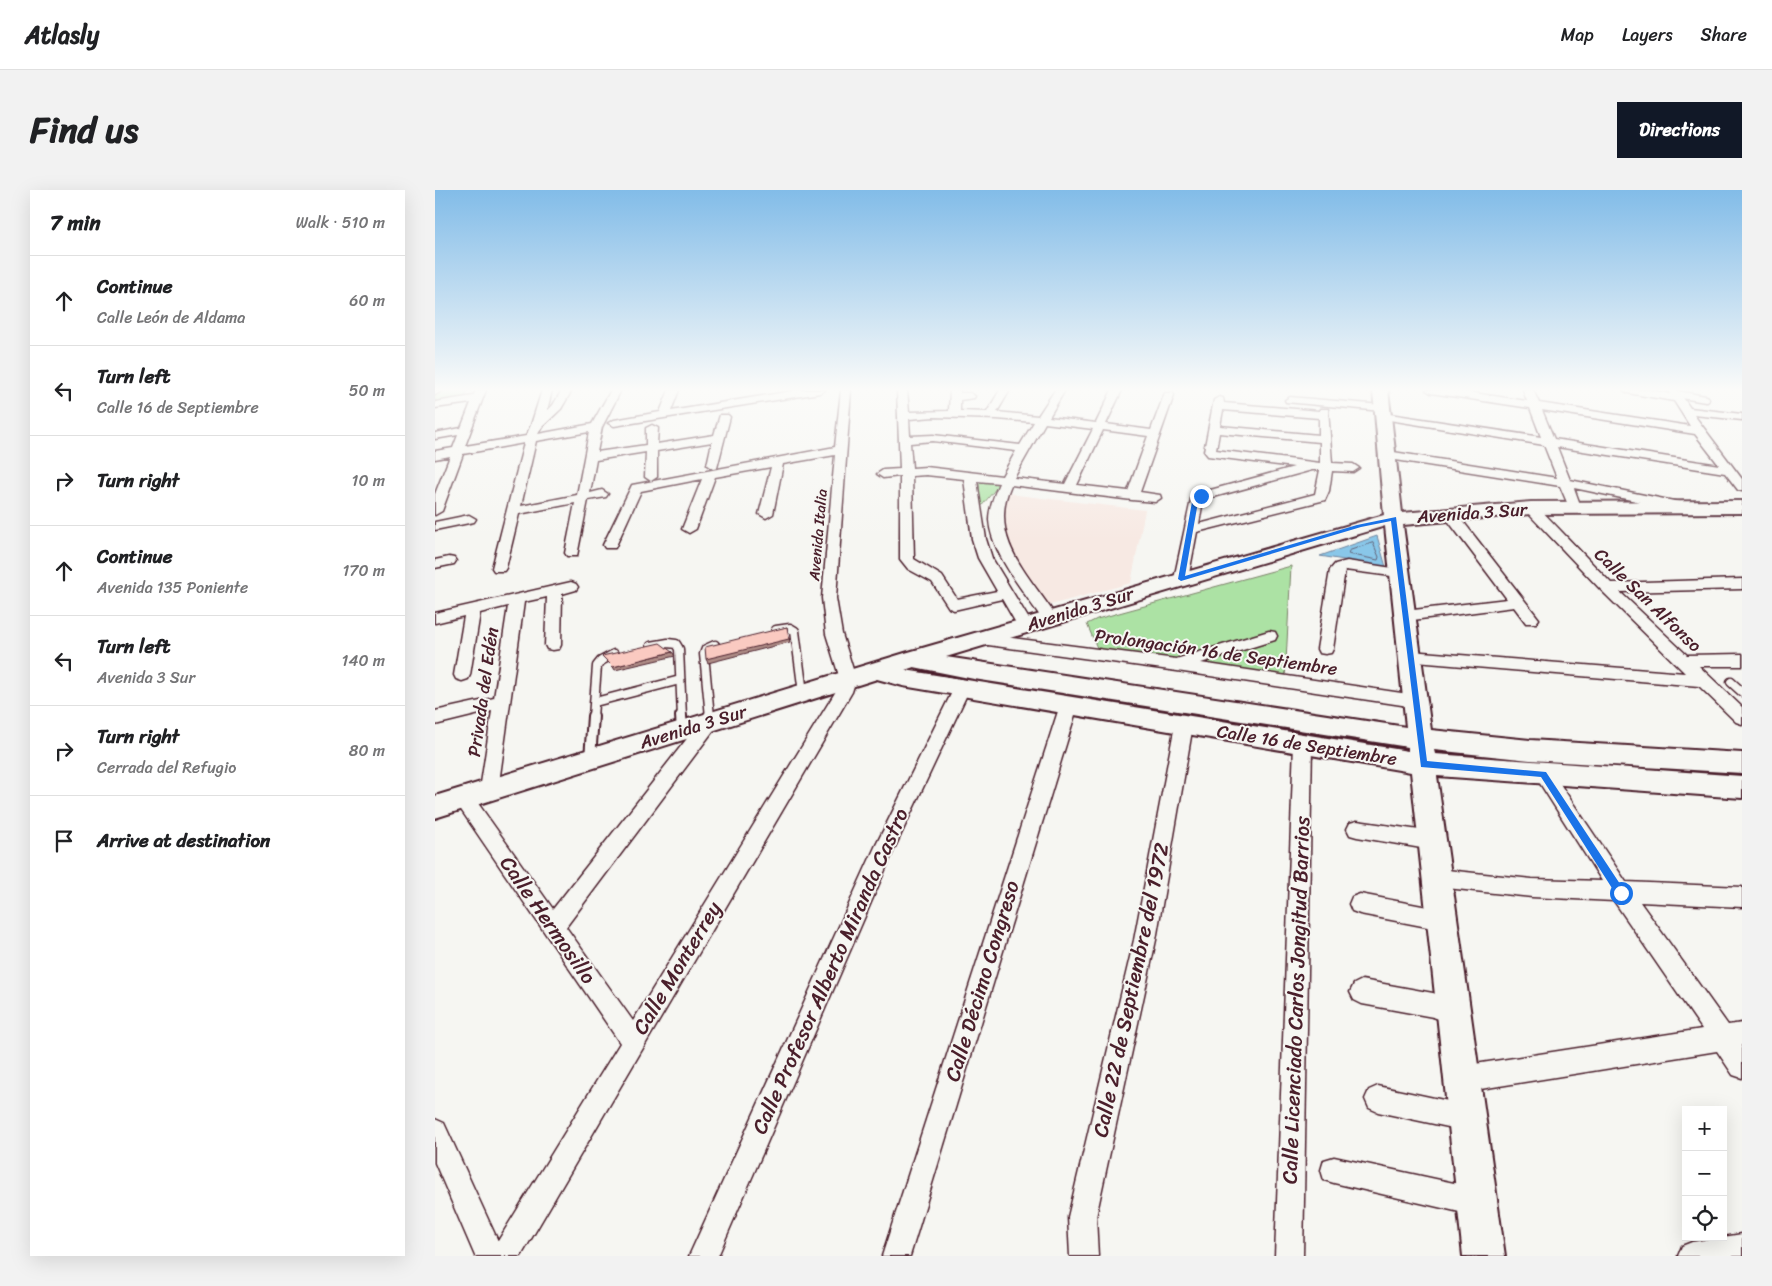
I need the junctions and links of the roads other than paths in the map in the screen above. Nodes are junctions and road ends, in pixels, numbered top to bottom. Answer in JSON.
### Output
{"nodes":[{"id":1,"x":1324,"y":439,"type":"edge"},
{"id":2,"x":461,"y":440,"type":"edge"},
{"id":3,"x":516,"y":440,"type":"edge"},
{"id":4,"x":530,"y":440,"type":"edge"},
{"id":5,"x":593,"y":440,"type":"edge"},
{"id":6,"x":651,"y":440,"type":"edge"},
{"id":7,"x":707,"y":440,"type":"edge"},
{"id":8,"x":719,"y":440,"type":"edge"},
{"id":9,"x":842,"y":440,"type":"edge"},
{"id":10,"x":904,"y":440,"type":"joint"},
{"id":11,"x":908,"y":440,"type":"edge"},
{"id":12,"x":949,"y":440,"type":"edge"},
{"id":13,"x":1030,"y":440,"type":"edge"},
{"id":14,"x":1093,"y":440,"type":"edge"},
{"id":15,"x":1153,"y":440,"type":"edge"},
{"id":16,"x":1212,"y":440,"type":"edge"},
{"id":17,"x":1385,"y":440,"type":"edge"},
{"id":18,"x":1537,"y":440,"type":"edge"},
{"id":19,"x":1706,"y":440,"type":"edge"},
{"id":20,"x":1550,"y":442,"type":"junction"},
{"id":21,"x":651,"y":448,"type":"junction"},
{"id":22,"x":1025,"y":448,"type":"junction"},
{"id":23,"x":458,"y":450,"type":"junction"},
{"id":24,"x":841,"y":450,"type":"junction"},
{"id":25,"x":1387,"y":454,"type":"junction"},
{"id":26,"x":435,"y":455,"type":"edge"},
{"id":27,"x":590,"y":457,"type":"junction"},
{"id":28,"x":778,"y":461,"type":"junction"},
{"id":29,"x":1312,"y":466,"type":"junction"},
{"id":30,"x":1326,"y":466,"type":"junction"},
{"id":31,"x":1353,"y":468,"type":"dead end"},
{"id":32,"x":711,"y":470,"type":"junction"},
{"id":33,"x":1728,"y":470,"type":"junction"},
{"id":34,"x":906,"y":472,"type":"junction"},
{"id":35,"x":883,"y":474,"type":"dead end"},
{"id":36,"x":970,"y":476,"type":"junction"},
{"id":37,"x":651,"y":477,"type":"dead end"},
{"id":38,"x":1006,"y":480,"type":"junction"},
{"id":39,"x":440,"y":483,"type":"edge"},
{"id":40,"x":1565,"y":483,"type":"junction"},
{"id":41,"x":1069,"y":488,"type":"junction"},
{"id":42,"x":1742,"y":488,"type":"edge"},
{"id":43,"x":602,"y":494,"type":"dead end"},
{"id":44,"x":1132,"y":496,"type":"junction"},
{"id":45,"x":583,"y":498,"type":"junction"},
{"id":46,"x":1155,"y":498,"type":"dead end"},
{"id":47,"x":1575,"y":507,"type":"junction"},
{"id":48,"x":1742,"y":507,"type":"edge"},
{"id":49,"x":996,"y":508,"type":"junction"},
{"id":50,"x":1531,"y":508,"type":"junction"},
{"id":51,"x":1685,"y":508,"type":"junction"},
{"id":52,"x":435,"y":511,"type":"edge"},
{"id":53,"x":513,"y":511,"type":"junction"},
{"id":54,"x":974,"y":511,"type":"junction"},
{"id":55,"x":766,"y":514,"type":"dead end"},
{"id":56,"x":1451,"y":514,"type":"junction"},
{"id":57,"x":469,"y":519,"type":"dead end"},
{"id":58,"x":1393,"y":519,"type":"junction"},
{"id":59,"x":435,"y":526,"type":"edge"},
{"id":60,"x":689,"y":529,"type":"dead end"},
{"id":61,"x":1190,"y":530,"type":"junction"},
{"id":62,"x":610,"y":545,"type":"dead end"},
{"id":63,"x":572,"y":553,"type":"dead end"},
{"id":64,"x":499,"y":568,"type":"dead end"},
{"id":65,"x":1399,"y":573,"type":"junction"},
{"id":66,"x":1181,"y":579,"type":"junction"},
{"id":67,"x":1742,"y":584,"type":"edge"},
{"id":68,"x":571,"y":587,"type":"dead end"},
{"id":69,"x":1607,"y":588,"type":"junction"},
{"id":70,"x":555,"y":591,"type":"junction"},
{"id":71,"x":1007,"y":593,"type":"junction"},
{"id":72,"x":517,"y":600,"type":"junction"},
{"id":73,"x":1519,"y":602,"type":"junction"},
{"id":74,"x":473,"y":610,"type":"junction"},
{"id":75,"x":1405,"y":616,"type":"junction"},
{"id":76,"x":435,"y":618,"type":"edge"},
{"id":77,"x":1049,"y":618,"type":"junction"},
{"id":78,"x":1531,"y":619,"type":"dead end"},
{"id":79,"x":1025,"y":626,"type":"junction"},
{"id":80,"x":766,"y":633,"type":"edge"},
{"id":81,"x":1269,"y":636,"type":"dead end"},
{"id":82,"x":981,"y":639,"type":"junction"},
{"id":83,"x":720,"y":644,"type":"edge"},
{"id":84,"x":553,"y":645,"type":"dead end"},
{"id":85,"x":642,"y":648,"type":"edge"},
{"id":86,"x":1325,"y":650,"type":"dead end"},
{"id":87,"x":625,"y":652,"type":"edge"},
{"id":88,"x":1410,"y":657,"type":"junction"},
{"id":89,"x":913,"y":659,"type":"junction"},
{"id":90,"x":1742,"y":660,"type":"edge"},
{"id":91,"x":1685,"y":661,"type":"junction"},
{"id":92,"x":1177,"y":665,"type":"junction"},
{"id":93,"x":877,"y":670,"type":"junction"},
{"id":94,"x":462,"y":675,"type":"dead end"},
{"id":95,"x":848,"y":679,"type":"junction"},
{"id":96,"x":680,"y":680,"type":"junction"},
{"id":97,"x":1704,"y":680,"type":"junction"},
{"id":98,"x":1731,"y":682,"type":"dead end"},
{"id":99,"x":962,"y":688,"type":"junction"},
{"id":100,"x":1742,"y":692,"type":"edge"},
{"id":101,"x":803,"y":693,"type":"junction"},
{"id":102,"x":1415,"y":701,"type":"junction"},
{"id":103,"x":503,"y":702,"type":"junction"},
{"id":104,"x":595,"y":702,"type":"junction"},
{"id":105,"x":1069,"y":706,"type":"junction"},
{"id":106,"x":1742,"y":716,"type":"edge"},
{"id":107,"x":435,"y":718,"type":"edge"},
{"id":108,"x":710,"y":722,"type":"junction"},
{"id":109,"x":1184,"y":725,"type":"junction"},
{"id":110,"x":682,"y":730,"type":"junction"},
{"id":111,"x":1303,"y":744,"type":"junction"},
{"id":112,"x":1422,"y":751,"type":"junction"},
{"id":113,"x":590,"y":759,"type":"junction"},
{"id":114,"x":1742,"y":763,"type":"edge"},
{"id":115,"x":1543,"y":774,"type":"junction"},
{"id":116,"x":1742,"y":787,"type":"edge"},
{"id":117,"x":489,"y":790,"type":"junction"},
{"id":118,"x":463,"y":798,"type":"junction"},
{"id":119,"x":435,"y":807,"type":"edge"},
{"id":120,"x":1357,"y":828,"type":"dead end"},
{"id":121,"x":1433,"y":841,"type":"junction"},
{"id":122,"x":1437,"y":878,"type":"junction"},
{"id":123,"x":1621,"y":893,"type":"junction"},
{"id":124,"x":1742,"y":898,"type":"edge"},
{"id":125,"x":1360,"y":904,"type":"dead end"},
{"id":126,"x":1443,"y":920,"type":"junction"},
{"id":127,"x":553,"y":926,"type":"junction"},
{"id":128,"x":1362,"y":992,"type":"dead end"},
{"id":129,"x":1454,"y":1012,"type":"junction"},
{"id":130,"x":1733,"y":1037,"type":"edge"},
{"id":131,"x":633,"y":1041,"type":"junction"},
{"id":132,"x":1742,"y":1066,"type":"edge"},
{"id":133,"x":1462,"y":1079,"type":"junction"},
{"id":134,"x":1378,"y":1099,"type":"dead end"},
{"id":135,"x":1467,"y":1118,"type":"junction"},
{"id":136,"x":435,"y":1132,"type":"edge"},
{"id":137,"x":1334,"y":1170,"type":"dead end"},
{"id":138,"x":1477,"y":1202,"type":"junction"},
{"id":139,"x":1742,"y":1248,"type":"edge"},
{"id":140,"x":490,"y":1256,"type":"edge"},
{"id":141,"x":505,"y":1256,"type":"edge"},
{"id":142,"x":703,"y":1256,"type":"edge"},
{"id":143,"x":896,"y":1256,"type":"edge"},
{"id":144,"x":1084,"y":1256,"type":"edge"},
{"id":145,"x":1289,"y":1256,"type":"edge"},
{"id":146,"x":1483,"y":1256,"type":"edge"},
{"id":147,"x":1692,"y":1256,"type":"edge"}],
"edges":[{"from":1,"to":30,"type":"street"},
{"from":2,"to":23,"type":"street"},
{"from":3,"to":23,"type":"street"},
{"from":4,"to":53,"type":"street"},
{"from":5,"to":27,"type":"street"},
{"from":6,"to":21,"type":"street"},
{"from":7,"to":21,"type":"street"},
{"from":8,"to":32,"type":"street"},
{"from":9,"to":24,"type":"street","name":"Avenida Italia"},
{"from":10,"to":11,"type":"street"},
{"from":10,"to":34,"type":"street"},
{"from":12,"to":22,"type":"street"},
{"from":13,"to":22,"type":"street"},
{"from":14,"to":41,"type":"street"},
{"from":15,"to":44,"type":"street"},
{"from":16,"to":29,"type":"street"},
{"from":17,"to":25,"type":"main road"},
{"from":18,"to":20,"type":"street"},
{"from":19,"to":33,"type":"street"},
{"from":20,"to":33,"type":"street"},
{"from":20,"to":40,"type":"street"},
{"from":21,"to":27,"type":"street"},
{"from":21,"to":37,"type":"street"},
{"from":22,"to":38,"type":"street"},
{"from":23,"to":26,"type":"street"},
{"from":23,"to":39,"type":"street"},
{"from":24,"to":28,"type":"street"},
{"from":24,"to":95,"type":"street","name":"Avenida Italia"},
{"from":25,"to":40,"type":"street"},
{"from":25,"to":58,"type":"main road"},
{"from":27,"to":45,"type":"street"},
{"from":28,"to":32,"type":"street"},
{"from":28,"to":55,"type":"street"},
{"from":29,"to":30,"type":"street"},
{"from":29,"to":61,"type":"street"},
{"from":30,"to":31,"type":"street"},
{"from":30,"to":61,"type":"street"},
{"from":32,"to":60,"type":"street"},
{"from":32,"to":62,"type":"street"},
{"from":33,"to":42,"type":"street"},
{"from":34,"to":35,"type":"street"},
{"from":34,"to":36,"type":"street"},
{"from":34,"to":71,"type":"street"},
{"from":36,"to":38,"type":"street"},
{"from":36,"to":54,"type":"street"},
{"from":38,"to":41,"type":"street"},
{"from":38,"to":49,"type":"street"},
{"from":39,"to":52,"type":"street"},
{"from":40,"to":47,"type":"street"},
{"from":40,"to":51,"type":"street"},
{"from":41,"to":44,"type":"street"},
{"from":43,"to":45,"type":"street"},
{"from":44,"to":46,"type":"street"},
{"from":45,"to":53,"type":"street"},
{"from":45,"to":63,"type":"street"},
{"from":47,"to":50,"type":"main road","name":"Avenida 3 Sur"},
{"from":47,"to":51,"type":"main road","name":"Avenida 3 Sur"},
{"from":48,"to":51,"type":"main road","name":"Avenida 3 Sur"},
{"from":49,"to":54,"type":"street"},
{"from":49,"to":77,"type":"street"},
{"from":50,"to":56,"type":"main road","name":"Avenida 3 Sur"},
{"from":50,"to":69,"type":"street","name":"Calle San Alfonso"},
{"from":53,"to":64,"type":"street"},
{"from":54,"to":71,"type":"street"},
{"from":56,"to":58,"type":"main road","name":"Avenida 3 Sur"},
{"from":56,"to":73,"type":"street"},
{"from":57,"to":59,"type":"street"},
{"from":58,"to":65,"type":"main road"},
{"from":58,"to":66,"type":"main road","name":"Avenida 3 Sur"},
{"from":61,"to":66,"type":"street"},
{"from":65,"to":75,"type":"main road"},
{"from":65,"to":86,"type":"street"},
{"from":66,"to":77,"type":"main road","name":"Avenida 3 Sur"},
{"from":67,"to":69,"type":"street"},
{"from":68,"to":70,"type":"street"},
{"from":69,"to":91,"type":"street","name":"Calle San Alfonso"},
{"from":70,"to":72,"type":"street"},
{"from":70,"to":84,"type":"street"},
{"from":71,"to":79,"type":"street"},
{"from":72,"to":74,"type":"street"},
{"from":72,"to":103,"type":"street","name":"Privada del Edén"},
{"from":73,"to":75,"type":"street"},
{"from":73,"to":78,"type":"street"},
{"from":74,"to":76,"type":"street"},
{"from":74,"to":94,"type":"street"},
{"from":75,"to":88,"type":"main road"},
{"from":77,"to":79,"type":"main road","name":"Avenida 3 Sur"},
{"from":79,"to":82,"type":"main road","name":"Avenida 3 Sur"},
{"from":80,"to":101,"type":"lane"},
{"from":81,"to":92,"type":"street"},
{"from":82,"to":89,"type":"main road","name":"Avenida 3 Sur"},
{"from":82,"to":92,"type":"street","name":"Prolongación 16 de Septiembre"},
{"from":83,"to":108,"type":"lane"},
{"from":85,"to":96,"type":"lane"},
{"from":87,"to":104,"type":"lane"},
{"from":88,"to":97,"type":"street"},
{"from":88,"to":102,"type":"main road"},
{"from":89,"to":93,"type":"main road","name":"Avenida 3 Sur"},
{"from":89,"to":112,"type":"main road","name":"Calle 16 de Septiembre"},
{"from":90,"to":91,"type":"street"},
{"from":91,"to":97,"type":"street","name":"Calle San Alfonso"},
{"from":92,"to":102,"type":"street","name":"Prolongación 16 de Septiembre"},
{"from":93,"to":95,"type":"main road","name":"Avenida 3 Sur"},
{"from":93,"to":99,"type":"main road","name":"Calle 16 de Septiembre"},
{"from":95,"to":101,"type":"main road","name":"Avenida 3 Sur"},
{"from":95,"to":131,"type":"street","name":"Calle Monterrey"},
{"from":96,"to":104,"type":"lane"},
{"from":96,"to":110,"type":"lane"},
{"from":97,"to":106,"type":"street","name":"Calle San Alfonso"},
{"from":98,"to":100,"type":"lane"},
{"from":99,"to":105,"type":"main road","name":"Calle 16 de Septiembre"},
{"from":99,"to":142,"type":"street","name":"Calle Profesor Alberto Miranda Castro"},
{"from":101,"to":108,"type":"main road","name":"Avenida 3 Sur"},
{"from":102,"to":112,"type":"main road"},
{"from":103,"to":107,"type":"street"},
{"from":103,"to":117,"type":"street","name":"Privada del Edén"},
{"from":104,"to":113,"type":"lane"},
{"from":105,"to":109,"type":"main road","name":"Calle 16 de Septiembre"},
{"from":105,"to":143,"type":"street","name":"Calle Décimo Congreso"},
{"from":108,"to":110,"type":"main road","name":"Avenida 3 Sur"},
{"from":108,"to":127,"type":"street"},
{"from":109,"to":111,"type":"main road","name":"Calle 16 de Septiembre"},
{"from":109,"to":144,"type":"street","name":"Calle 22 de Septiembre del 1972"},
{"from":110,"to":113,"type":"main road","name":"Avenida 3 Sur"},
{"from":111,"to":112,"type":"main road","name":"Calle 16 de Septiembre"},
{"from":111,"to":145,"type":"street","name":"Calle Licenciado Carlos Jongitud Barrios"},
{"from":112,"to":114,"type":"main road","name":"Calle 16 de Septiembre"},
{"from":112,"to":115,"type":"main road","name":"Calle 16 de Septiembre"},
{"from":112,"to":121,"type":"main road"},
{"from":113,"to":117,"type":"main road","name":"Avenida 3 Sur"},
{"from":115,"to":116,"type":"main road","name":"Calle 16 de Septiembre"},
{"from":115,"to":123,"type":"street"},
{"from":117,"to":118,"type":"main road","name":"Avenida 3 Sur"},
{"from":118,"to":119,"type":"main road","name":"Avenida 3 Sur"},
{"from":118,"to":127,"type":"street","name":"Calle Hermosillo"},
{"from":120,"to":121,"type":"street"},
{"from":121,"to":122,"type":"main road"},
{"from":122,"to":123,"type":"street"},
{"from":122,"to":126,"type":"main road"},
{"from":123,"to":124,"type":"street"},
{"from":123,"to":130,"type":"street"},
{"from":125,"to":126,"type":"street"},
{"from":126,"to":129,"type":"main road"},
{"from":127,"to":131,"type":"street","name":"Calle Hermosillo"},
{"from":128,"to":129,"type":"street"},
{"from":129,"to":133,"type":"main road"},
{"from":130,"to":132,"type":"street"},
{"from":130,"to":133,"type":"street"},
{"from":131,"to":141,"type":"street","name":"Calle Monterrey"},
{"from":133,"to":135,"type":"main road"},
{"from":134,"to":135,"type":"street"},
{"from":135,"to":138,"type":"main road"},
{"from":136,"to":140,"type":"street"},
{"from":137,"to":138,"type":"street"},
{"from":138,"to":146,"type":"main road"},
{"from":139,"to":147,"type":"street"}]}
